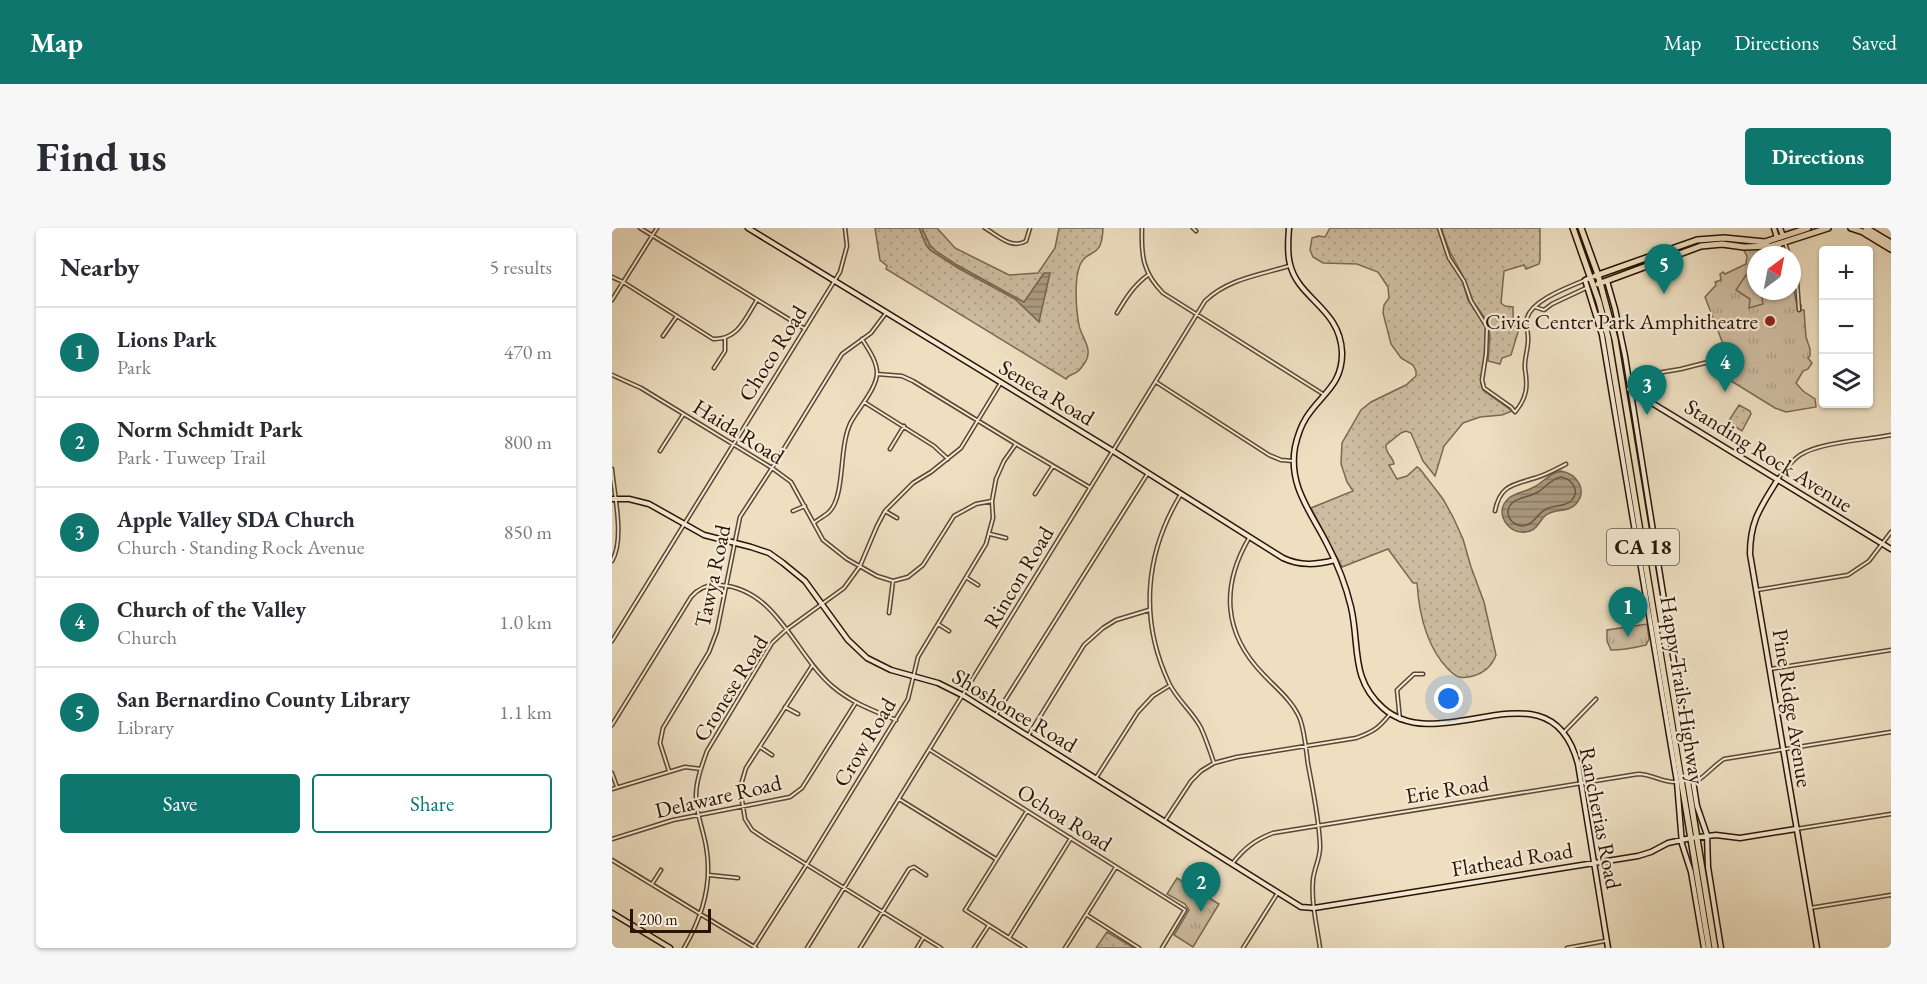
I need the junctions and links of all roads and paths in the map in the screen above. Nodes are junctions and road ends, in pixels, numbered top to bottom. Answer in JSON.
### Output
{"nodes":[{"id":1,"x":640,"y":228,"type":"edge"},
{"id":2,"x":657,"y":228,"type":"edge"},
{"id":3,"x":748,"y":228,"type":"edge"},
{"id":4,"x":845,"y":228,"type":"edge"},
{"id":5,"x":985,"y":228,"type":"edge"},
{"id":6,"x":1030,"y":228,"type":"edge"},
{"id":7,"x":1142,"y":228,"type":"edge"},
{"id":8,"x":1289,"y":228,"type":"edge"},
{"id":9,"x":1439,"y":228,"type":"edge"},
{"id":10,"x":1573,"y":228,"type":"edge"},
{"id":11,"x":1581,"y":228,"type":"edge"},
{"id":12,"x":1774,"y":228,"type":"edge"},
{"id":13,"x":1780,"y":228,"type":"edge"},
{"id":14,"x":1808,"y":228,"type":"edge"},
{"id":15,"x":1828,"y":228,"type":"edge"},
{"id":16,"x":1851,"y":228,"type":"edge"},
{"id":17,"x":1866,"y":228,"type":"edge"},
{"id":18,"x":652,"y":234,"type":"junction"},
{"id":19,"x":1781,"y":241,"type":"junction"},
{"id":20,"x":1891,"y":243,"type":"edge"},
{"id":21,"x":1782,"y":246,"type":"edge"},
{"id":22,"x":1784,"y":246,"type":"edge"},
{"id":23,"x":1891,"y":249,"type":"edge"},
{"id":24,"x":1290,"y":265,"type":"junction"},
{"id":25,"x":1148,"y":275,"type":"junction"},
{"id":26,"x":1598,"y":275,"type":"junction"},
{"id":27,"x":612,"y":277,"type":"edge"},
{"id":28,"x":1588,"y":279,"type":"junction"},
{"id":29,"x":835,"y":281,"type":"junction"},
{"id":30,"x":1607,"y":281,"type":"junction"},
{"id":31,"x":623,"y":282,"type":"junction"},
{"id":32,"x":1594,"y":285,"type":"junction"},
{"id":33,"x":1563,"y":290,"type":"junction"},
{"id":34,"x":1567,"y":297,"type":"junction"},
{"id":35,"x":612,"y":300,"type":"edge"},
{"id":36,"x":757,"y":300,"type":"junction"},
{"id":37,"x":1799,"y":300,"type":"edge"},
{"id":38,"x":1534,"y":307,"type":"junction"},
{"id":39,"x":1799,"y":309,"type":"dead end"},
{"id":40,"x":886,"y":313,"type":"junction"},
{"id":41,"x":1117,"y":313,"type":"dead end"},
{"id":42,"x":1197,"y":314,"type":"junction"},
{"id":43,"x":677,"y":316,"type":"junction"},
{"id":44,"x":805,"y":329,"type":"junction"},
{"id":45,"x":663,"y":336,"type":"dead end"},
{"id":46,"x":725,"y":339,"type":"junction"},
{"id":47,"x":862,"y":339,"type":"junction"},
{"id":48,"x":1724,"y":358,"type":"dead end"},
{"id":49,"x":714,"y":369,"type":"dead end"},
{"id":50,"x":877,"y":374,"type":"junction"},
{"id":51,"x":612,"y":375,"type":"edge"},
{"id":52,"x":1628,"y":378,"type":"junction"},
{"id":53,"x":1156,"y":382,"type":"junction"},
{"id":54,"x":1001,"y":383,"type":"junction"},
{"id":55,"x":1629,"y":389,"type":"junction"},
{"id":56,"x":1325,"y":396,"type":"junction"},
{"id":57,"x":864,"y":402,"type":"junction"},
{"id":58,"x":683,"y":415,"type":"junction"},
{"id":59,"x":979,"y":420,"type":"junction"},
{"id":60,"x":904,"y":426,"type":"junction"},
{"id":61,"x":1891,"y":435,"type":"edge"},
{"id":62,"x":1016,"y":444,"type":"junction"},
{"id":63,"x":733,"y":445,"type":"junction"},
{"id":64,"x":890,"y":449,"type":"dead end"},
{"id":65,"x":660,"y":451,"type":"dead end"},
{"id":66,"x":1113,"y":451,"type":"junction"},
{"id":67,"x":948,"y":459,"type":"junction"},
{"id":68,"x":1294,"y":461,"type":"junction"},
{"id":69,"x":1566,"y":465,"type":"dead end"},
{"id":70,"x":1053,"y":466,"type":"junction"},
{"id":71,"x":772,"y":468,"type":"junction"},
{"id":72,"x":612,"y":469,"type":"edge"},
{"id":73,"x":1148,"y":473,"type":"junction"},
{"id":74,"x":1778,"y":479,"type":"junction"},
{"id":75,"x":1090,"y":488,"type":"junction"},
{"id":76,"x":1035,"y":494,"type":"dead end"},
{"id":77,"x":1181,"y":494,"type":"junction"},
{"id":78,"x":613,"y":499,"type":"edge"},
{"id":79,"x":992,"y":501,"type":"junction"},
{"id":80,"x":805,"y":506,"type":"junction"},
{"id":81,"x":793,"y":511,"type":"dead end"},
{"id":82,"x":885,"y":511,"type":"junction"},
{"id":83,"x":1494,"y":511,"type":"dead end"},
{"id":84,"x":897,"y":518,"type":"dead end"},
{"id":85,"x":813,"y":523,"type":"junction"},
{"id":86,"x":685,"y":525,"type":"junction"},
{"id":87,"x":1891,"y":532,"type":"edge"},
{"id":88,"x":990,"y":534,"type":"junction"},
{"id":89,"x":1006,"y":538,"type":"dead end"},
{"id":90,"x":1249,"y":538,"type":"junction"},
{"id":91,"x":734,"y":543,"type":"junction"},
{"id":92,"x":1883,"y":544,"type":"junction"},
{"id":93,"x":1891,"y":549,"type":"edge"},
{"id":94,"x":1335,"y":560,"type":"junction"},
{"id":95,"x":612,"y":561,"type":"edge"},
{"id":96,"x":860,"y":566,"type":"junction"},
{"id":97,"x":967,"y":578,"type":"junction"},
{"id":98,"x":893,"y":580,"type":"junction"},
{"id":99,"x":978,"y":585,"type":"dead end"},
{"id":100,"x":727,"y":586,"type":"junction"},
{"id":101,"x":1757,"y":590,"type":"junction"},
{"id":102,"x":822,"y":604,"type":"junction"},
{"id":103,"x":1149,"y":610,"type":"junction"},
{"id":104,"x":889,"y":613,"type":"dead end"},
{"id":105,"x":938,"y":624,"type":"junction"},
{"id":106,"x":786,"y":630,"type":"junction"},
{"id":107,"x":949,"y":631,"type":"dead end"},
{"id":108,"x":612,"y":641,"type":"edge"},
{"id":109,"x":1891,"y":650,"type":"edge"},
{"id":110,"x":812,"y":666,"type":"junction"},
{"id":111,"x":1770,"y":669,"type":"junction"},
{"id":112,"x":1423,"y":674,"type":"dead end"},
{"id":113,"x":914,"y":676,"type":"junction"},
{"id":114,"x":1170,"y":685,"type":"junction"},
{"id":115,"x":963,"y":696,"type":"junction"},
{"id":116,"x":1596,"y":699,"type":"dead end"},
{"id":117,"x":855,"y":704,"type":"junction"},
{"id":118,"x":785,"y":707,"type":"junction"},
{"id":119,"x":798,"y":714,"type":"dead end"},
{"id":120,"x":1390,"y":714,"type":"junction"},
{"id":121,"x":995,"y":716,"type":"junction"},
{"id":122,"x":896,"y":720,"type":"junction"},
{"id":123,"x":1400,"y":720,"type":"junction"},
{"id":124,"x":612,"y":725,"type":"edge"},
{"id":125,"x":1891,"y":732,"type":"edge"},
{"id":126,"x":1563,"y":733,"type":"junction"},
{"id":127,"x":1028,"y":736,"type":"junction"},
{"id":128,"x":760,"y":747,"type":"junction"},
{"id":129,"x":1305,"y":747,"type":"junction"},
{"id":130,"x":930,"y":750,"type":"junction"},
{"id":131,"x":1783,"y":750,"type":"junction"},
{"id":132,"x":772,"y":755,"type":"dead end"},
{"id":133,"x":1214,"y":763,"type":"junction"},
{"id":134,"x":701,"y":769,"type":"junction"},
{"id":135,"x":669,"y":771,"type":"junction"},
{"id":136,"x":612,"y":773,"type":"edge"},
{"id":137,"x":1096,"y":778,"type":"junction"},
{"id":138,"x":1581,"y":782,"type":"junction"},
{"id":139,"x":1677,"y":782,"type":"junction"},
{"id":140,"x":1694,"y":783,"type":"junction"},
{"id":141,"x":616,"y":787,"type":"junction"},
{"id":142,"x":612,"y":789,"type":"edge"},
{"id":143,"x":899,"y":799,"type":"junction"},
{"id":144,"x":742,"y":806,"type":"junction"},
{"id":145,"x":1027,"y":811,"type":"junction"},
{"id":146,"x":698,"y":814,"type":"junction"},
{"id":147,"x":1891,"y":814,"type":"edge"},
{"id":148,"x":1164,"y":822,"type":"junction"},
{"id":149,"x":1319,"y":826,"type":"junction"},
{"id":150,"x":1796,"y":829,"type":"junction"},
{"id":151,"x":1707,"y":835,"type":"junction"},
{"id":152,"x":1694,"y":837,"type":"junction"},
{"id":153,"x":1071,"y":838,"type":"junction"},
{"id":154,"x":612,"y":839,"type":"edge"},
{"id":155,"x":1682,"y":839,"type":"junction"},
{"id":156,"x":996,"y":858,"type":"junction"},
{"id":157,"x":612,"y":860,"type":"edge"},
{"id":158,"x":1595,"y":863,"type":"junction"},
{"id":159,"x":807,"y":864,"type":"junction"},
{"id":160,"x":1232,"y":864,"type":"junction"},
{"id":161,"x":1116,"y":867,"type":"junction"},
{"id":162,"x":661,"y":870,"type":"dead end"},
{"id":163,"x":709,"y":875,"type":"junction"},
{"id":164,"x":927,"y":875,"type":"dead end"},
{"id":165,"x":738,"y":878,"type":"dead end"},
{"id":166,"x":652,"y":884,"type":"junction"},
{"id":167,"x":844,"y":887,"type":"junction"},
{"id":168,"x":1277,"y":894,"type":"junction"},
{"id":169,"x":1891,"y":895,"type":"edge"},
{"id":170,"x":1314,"y":908,"type":"junction"},
{"id":171,"x":1810,"y":908,"type":"junction"},
{"id":172,"x":883,"y":912,"type":"junction"},
{"id":173,"x":612,"y":913,"type":"edge"},
{"id":174,"x":701,"y":914,"type":"junction"},
{"id":175,"x":1087,"y":915,"type":"junction"},
{"id":176,"x":988,"y":925,"type":"junction"},
{"id":177,"x":924,"y":937,"type":"junction"},
{"id":178,"x":1009,"y":938,"type":"junction"},
{"id":179,"x":1607,"y":941,"type":"junction"},
{"id":180,"x":755,"y":947,"type":"edge"},
{"id":181,"x":670,"y":948,"type":"edge"},
{"id":182,"x":684,"y":948,"type":"edge"},
{"id":183,"x":807,"y":948,"type":"edge"},
{"id":184,"x":860,"y":948,"type":"edge"},
{"id":185,"x":917,"y":948,"type":"edge"},
{"id":186,"x":941,"y":948,"type":"edge"},
{"id":187,"x":974,"y":948,"type":"edge"},
{"id":188,"x":1025,"y":948,"type":"edge"},
{"id":189,"x":1065,"y":948,"type":"edge"},
{"id":190,"x":1139,"y":948,"type":"edge"},
{"id":191,"x":1162,"y":948,"type":"edge"},
{"id":192,"x":1243,"y":948,"type":"edge"},
{"id":193,"x":1320,"y":948,"type":"edge"},
{"id":194,"x":1567,"y":948,"type":"edge"},
{"id":195,"x":1608,"y":948,"type":"edge"},
{"id":196,"x":1704,"y":948,"type":"edge"},
{"id":197,"x":1709,"y":948,"type":"edge"},
{"id":198,"x":1715,"y":948,"type":"edge"},
{"id":199,"x":1721,"y":948,"type":"edge"},
{"id":200,"x":1817,"y":948,"type":"edge"}],
"edges":[{"from":1,"to":18,"type":"street"},
{"from":2,"to":18,"type":"street"},
{"from":3,"to":29,"type":"street","name":"Seneca Road"},
{"from":4,"to":29,"type":"street","name":"Choco Road"},
{"from":5,"to":6,"type":"street"},
{"from":7,"to":25,"type":"street"},
{"from":8,"to":24,"type":"street"},
{"from":9,"to":38,"type":"street"},
{"from":10,"to":28,"type":"main road","name":"Happy Trails Highway","number":"CA 18"},
{"from":11,"to":26,"type":"main road","name":"Happy Trails Highway","number":"CA 18"},
{"from":12,"to":19,"type":"street"},
{"from":13,"to":19,"type":"street"},
{"from":14,"to":19,"type":"main road"},
{"from":15,"to":19,"type":"main road"},
{"from":16,"to":23,"type":"main road"},
{"from":17,"to":20,"type":"main road"},
{"from":18,"to":31,"type":"street"},
{"from":18,"to":36,"type":"street"},
{"from":19,"to":21,"type":"street"},
{"from":19,"to":22,"type":"street"},
{"from":19,"to":26,"type":"main road"},
{"from":19,"to":30,"type":"main road"},
{"from":24,"to":42,"type":"street","name":"Rincon Road"},
{"from":24,"to":56,"type":"street","name":"Rancherias Road"},
{"from":25,"to":41,"type":"street"},
{"from":25,"to":42,"type":"street"},
{"from":26,"to":28,"type":"main road"},
{"from":26,"to":32,"type":"main road","name":"Happy Trails Highway","number":"CA 18"},
{"from":27,"to":31,"type":"street"},
{"from":28,"to":32,"type":"main road","name":"Happy Trails Highway","number":"CA 18"},
{"from":28,"to":33,"type":"street"},
{"from":29,"to":40,"type":"street","name":"Seneca Road"},
{"from":29,"to":44,"type":"street","name":"Choco Road"},
{"from":30,"to":32,"type":"main road"},
{"from":30,"to":52,"type":"street"},
{"from":31,"to":35,"type":"street"},
{"from":31,"to":43,"type":"street"},
{"from":32,"to":34,"type":"street"},
{"from":32,"to":139,"type":"street"},
{"from":32,"to":152,"type":"main road","name":"Happy Trails Highway","number":"CA 18"},
{"from":33,"to":34,"type":"street"},
{"from":33,"to":38,"type":"street"},
{"from":34,"to":38,"type":"street"},
{"from":36,"to":44,"type":"street"},
{"from":36,"to":46,"type":"street"},
{"from":37,"to":39,"type":"street"},
{"from":40,"to":47,"type":"street","name":"Tawya Road"},
{"from":40,"to":54,"type":"street","name":"Seneca Road"},
{"from":42,"to":53,"type":"street","name":"Rincon Road"},
{"from":42,"to":56,"type":"street"},
{"from":43,"to":45,"type":"street"},
{"from":43,"to":46,"type":"street"},
{"from":44,"to":63,"type":"street","name":"Choco Road"},
{"from":46,"to":49,"type":"street"},
{"from":47,"to":50,"type":"street"},
{"from":47,"to":71,"type":"street","name":"Tawya Road"},
{"from":48,"to":52,"type":"street"},
{"from":50,"to":57,"type":"street"},
{"from":50,"to":59,"type":"street"},
{"from":51,"to":58,"type":"street","name":"Haida Road"},
{"from":52,"to":55,"type":"street"},
{"from":53,"to":66,"type":"street","name":"Rincon Road"},
{"from":53,"to":68,"type":"street"},
{"from":54,"to":59,"type":"street","name":"Cronese Road"},
{"from":54,"to":66,"type":"street","name":"Seneca Road"},
{"from":55,"to":74,"type":"street","name":"Standing Rock Avenue"},
{"from":55,"to":140,"type":"street"},
{"from":56,"to":68,"type":"street","name":"Rancherias Road"},
{"from":57,"to":60,"type":"street"},
{"from":57,"to":85,"type":"street"},
{"from":58,"to":63,"type":"street","name":"Haida Road"},
{"from":58,"to":65,"type":"street"},
{"from":59,"to":62,"type":"street"},
{"from":59,"to":67,"type":"street","name":"Cronese Road"},
{"from":60,"to":64,"type":"street"},
{"from":60,"to":67,"type":"street"},
{"from":61,"to":74,"type":"street"},
{"from":62,"to":70,"type":"street"},
{"from":62,"to":79,"type":"street","name":"Crow Road"},
{"from":63,"to":71,"type":"street","name":"Haida Road"},
{"from":63,"to":86,"type":"street","name":"Choco Road"},
{"from":66,"to":73,"type":"street","name":"Seneca Road"},
{"from":66,"to":75,"type":"street","name":"Rincon Road"},
{"from":67,"to":82,"type":"street","name":"Cronese Road"},
{"from":68,"to":94,"type":"street","name":"Rancherias Road"},
{"from":69,"to":83,"type":"street"},
{"from":70,"to":75,"type":"street"},
{"from":70,"to":76,"type":"street"},
{"from":71,"to":80,"type":"street","name":"Haida Road"},
{"from":71,"to":91,"type":"street","name":"Tawya Road"},
{"from":72,"to":78,"type":"street"},
{"from":73,"to":77,"type":"street","name":"Seneca Road"},
{"from":73,"to":121,"type":"street"},
{"from":74,"to":92,"type":"street","name":"Standing Rock Avenue"},
{"from":74,"to":101,"type":"street","name":"Pine Ridge Avenue"},
{"from":75,"to":115,"type":"street","name":"Rincon Road"},
{"from":77,"to":90,"type":"street","name":"Seneca Road"},
{"from":77,"to":103,"type":"street"},
{"from":78,"to":86,"type":"street","name":"Shoshonee Road"},
{"from":78,"to":95,"type":"street"},
{"from":79,"to":88,"type":"street","name":"Crow Road"},
{"from":79,"to":98,"type":"street"},
{"from":80,"to":81,"type":"street"},
{"from":80,"to":85,"type":"street","name":"Haida Road"},
{"from":82,"to":84,"type":"street"},
{"from":82,"to":96,"type":"street","name":"Cronese Road"},
{"from":85,"to":96,"type":"street","name":"Haida Road"},
{"from":86,"to":91,"type":"street","name":"Shoshonee Road"},
{"from":86,"to":108,"type":"street","name":"Choco Road"},
{"from":87,"to":92,"type":"street"},
{"from":88,"to":89,"type":"street"},
{"from":88,"to":97,"type":"street","name":"Crow Road"},
{"from":90,"to":94,"type":"street","name":"Seneca Road"},
{"from":90,"to":129,"type":"street"},
{"from":91,"to":100,"type":"street","name":"Tawya Road"},
{"from":91,"to":102,"type":"street","name":"Shoshonee Road"},
{"from":92,"to":93,"type":"street","name":"Standing Rock Avenue"},
{"from":92,"to":101,"type":"street"},
{"from":94,"to":120,"type":"street","name":"Rancherias Road"},
{"from":96,"to":98,"type":"street","name":"Haida Road"},
{"from":96,"to":102,"type":"street","name":"Cronese Road"},
{"from":97,"to":99,"type":"street"},
{"from":97,"to":105,"type":"street","name":"Crow Road"},
{"from":98,"to":104,"type":"street"},
{"from":100,"to":106,"type":"street"},
{"from":100,"to":124,"type":"street"},
{"from":100,"to":135,"type":"street","name":"Tawya Road"},
{"from":101,"to":111,"type":"street","name":"Pine Ridge Avenue"},
{"from":102,"to":106,"type":"street","name":"Cronese Road"},
{"from":102,"to":113,"type":"street","name":"Shoshonee Road"},
{"from":103,"to":114,"type":"street"},
{"from":103,"to":127,"type":"street"},
{"from":105,"to":107,"type":"street"},
{"from":105,"to":113,"type":"street","name":"Crow Road"},
{"from":106,"to":110,"type":"street"},
{"from":106,"to":134,"type":"street","name":"Cronese Road"},
{"from":109,"to":111,"type":"street"},
{"from":110,"to":117,"type":"street"},
{"from":110,"to":118,"type":"street"},
{"from":111,"to":131,"type":"street","name":"Pine Ridge Avenue"},
{"from":112,"to":123,"type":"street"},
{"from":113,"to":115,"type":"street","name":"Shoshonee Road"},
{"from":113,"to":122,"type":"street","name":"Crow Road"},
{"from":114,"to":133,"type":"street"},
{"from":114,"to":137,"type":"street"},
{"from":115,"to":121,"type":"street","name":"Shoshonee Road"},
{"from":115,"to":130,"type":"street","name":"Rincon Road"},
{"from":116,"to":126,"type":"street"},
{"from":117,"to":122,"type":"street"},
{"from":117,"to":144,"type":"street","name":"Delaware Road"},
{"from":118,"to":119,"type":"street"},
{"from":118,"to":128,"type":"street"},
{"from":120,"to":123,"type":"street","name":"Rancherias Road"},
{"from":120,"to":129,"type":"street"},
{"from":121,"to":127,"type":"street","name":"Shoshonee Road"},
{"from":122,"to":159,"type":"street","name":"Crow Road"},
{"from":123,"to":126,"type":"street","name":"Rancherias Road"},
{"from":125,"to":131,"type":"street"},
{"from":126,"to":138,"type":"street","name":"Rancherias Road"},
{"from":127,"to":137,"type":"street","name":"Shoshonee Road"},
{"from":128,"to":132,"type":"street"},
{"from":128,"to":144,"type":"street"},
{"from":129,"to":133,"type":"street"},
{"from":129,"to":149,"type":"street"},
{"from":130,"to":143,"type":"street","name":"Rincon Road"},
{"from":130,"to":145,"type":"street","name":"Ochoa Road"},
{"from":131,"to":140,"type":"street"},
{"from":131,"to":150,"type":"street","name":"Pine Ridge Avenue"},
{"from":133,"to":148,"type":"street"},
{"from":134,"to":135,"type":"street"},
{"from":134,"to":146,"type":"street","name":"Cronese Road"},
{"from":135,"to":141,"type":"street"},
{"from":136,"to":141,"type":"street"},
{"from":137,"to":148,"type":"street","name":"Shoshonee Road"},
{"from":138,"to":139,"type":"street","name":"Erie Road"},
{"from":138,"to":149,"type":"street","name":"Erie Road"},
{"from":138,"to":158,"type":"street","name":"Rancherias Road"},
{"from":139,"to":155,"type":"street"},
{"from":140,"to":151,"type":"street"},
{"from":141,"to":142,"type":"street"},
{"from":143,"to":156,"type":"street"},
{"from":143,"to":167,"type":"street","name":"Rincon Road"},
{"from":144,"to":146,"type":"street","name":"Delaware Road"},
{"from":144,"to":159,"type":"street"},
{"from":145,"to":153,"type":"street","name":"Ochoa Road"},
{"from":145,"to":156,"type":"street"},
{"from":146,"to":154,"type":"street","name":"Delaware Road"},
{"from":146,"to":163,"type":"street","name":"Cronese Road"},
{"from":147,"to":150,"type":"street","name":"Flathead Road"},
{"from":148,"to":160,"type":"street","name":"Shoshonee Road"},
{"from":149,"to":160,"type":"street","name":"Erie Road"},
{"from":149,"to":170,"type":"street"},
{"from":150,"to":151,"type":"street","name":"Flathead Road"},
{"from":150,"to":171,"type":"street","name":"Pine Ridge Avenue"},
{"from":151,"to":152,"type":"street","name":"Flathead Road"},
{"from":151,"to":199,"type":"street"},
{"from":152,"to":155,"type":"street","name":"Flathead Road"},
{"from":152,"to":197,"type":"main road","name":"Happy Trails Highway","number":"CA 18"},
{"from":152,"to":198,"type":"main road","name":"Happy Trails Highway","number":"CA 18"},
{"from":153,"to":161,"type":"street","name":"Ochoa Road"},
{"from":153,"to":178,"type":"street"},
{"from":155,"to":158,"type":"street","name":"Flathead Road"},
{"from":155,"to":196,"type":"street"},
{"from":156,"to":176,"type":"street"},
{"from":157,"to":166,"type":"street"},
{"from":158,"to":170,"type":"street","name":"Flathead Road"},
{"from":158,"to":179,"type":"street","name":"Rancherias Road"},
{"from":159,"to":167,"type":"street"},
{"from":159,"to":180,"type":"street","name":"Crow Road"},
{"from":160,"to":168,"type":"street","name":"Shoshonee Road"},
{"from":161,"to":175,"type":"street"},
{"from":161,"to":191,"type":"street","name":"Ochoa Road"},
{"from":162,"to":166,"type":"street"},
{"from":163,"to":165,"type":"street"},
{"from":163,"to":174,"type":"street","name":"Cronese Road"},
{"from":164,"to":172,"type":"street"},
{"from":166,"to":174,"type":"street"},
{"from":167,"to":172,"type":"street"},
{"from":167,"to":183,"type":"street","name":"Rincon Road"},
{"from":168,"to":170,"type":"street","name":"Shoshonee Road"},
{"from":168,"to":192,"type":"street"},
{"from":169,"to":171,"type":"street"},
{"from":170,"to":193,"type":"street"},
{"from":171,"to":200,"type":"street","name":"Pine Ridge Avenue"},
{"from":172,"to":177,"type":"street"},
{"from":172,"to":184,"type":"street"},
{"from":173,"to":181,"type":"street"},
{"from":174,"to":180,"type":"street"},
{"from":174,"to":182,"type":"street","name":"Cronese Road"},
{"from":175,"to":189,"type":"street"},
{"from":175,"to":190,"type":"street"},
{"from":176,"to":178,"type":"street"},
{"from":176,"to":187,"type":"street"},
{"from":177,"to":185,"type":"street"},
{"from":177,"to":186,"type":"street"},
{"from":178,"to":188,"type":"street"},
{"from":179,"to":194,"type":"street"},
{"from":179,"to":195,"type":"street","name":"Rancherias Road"}]}
